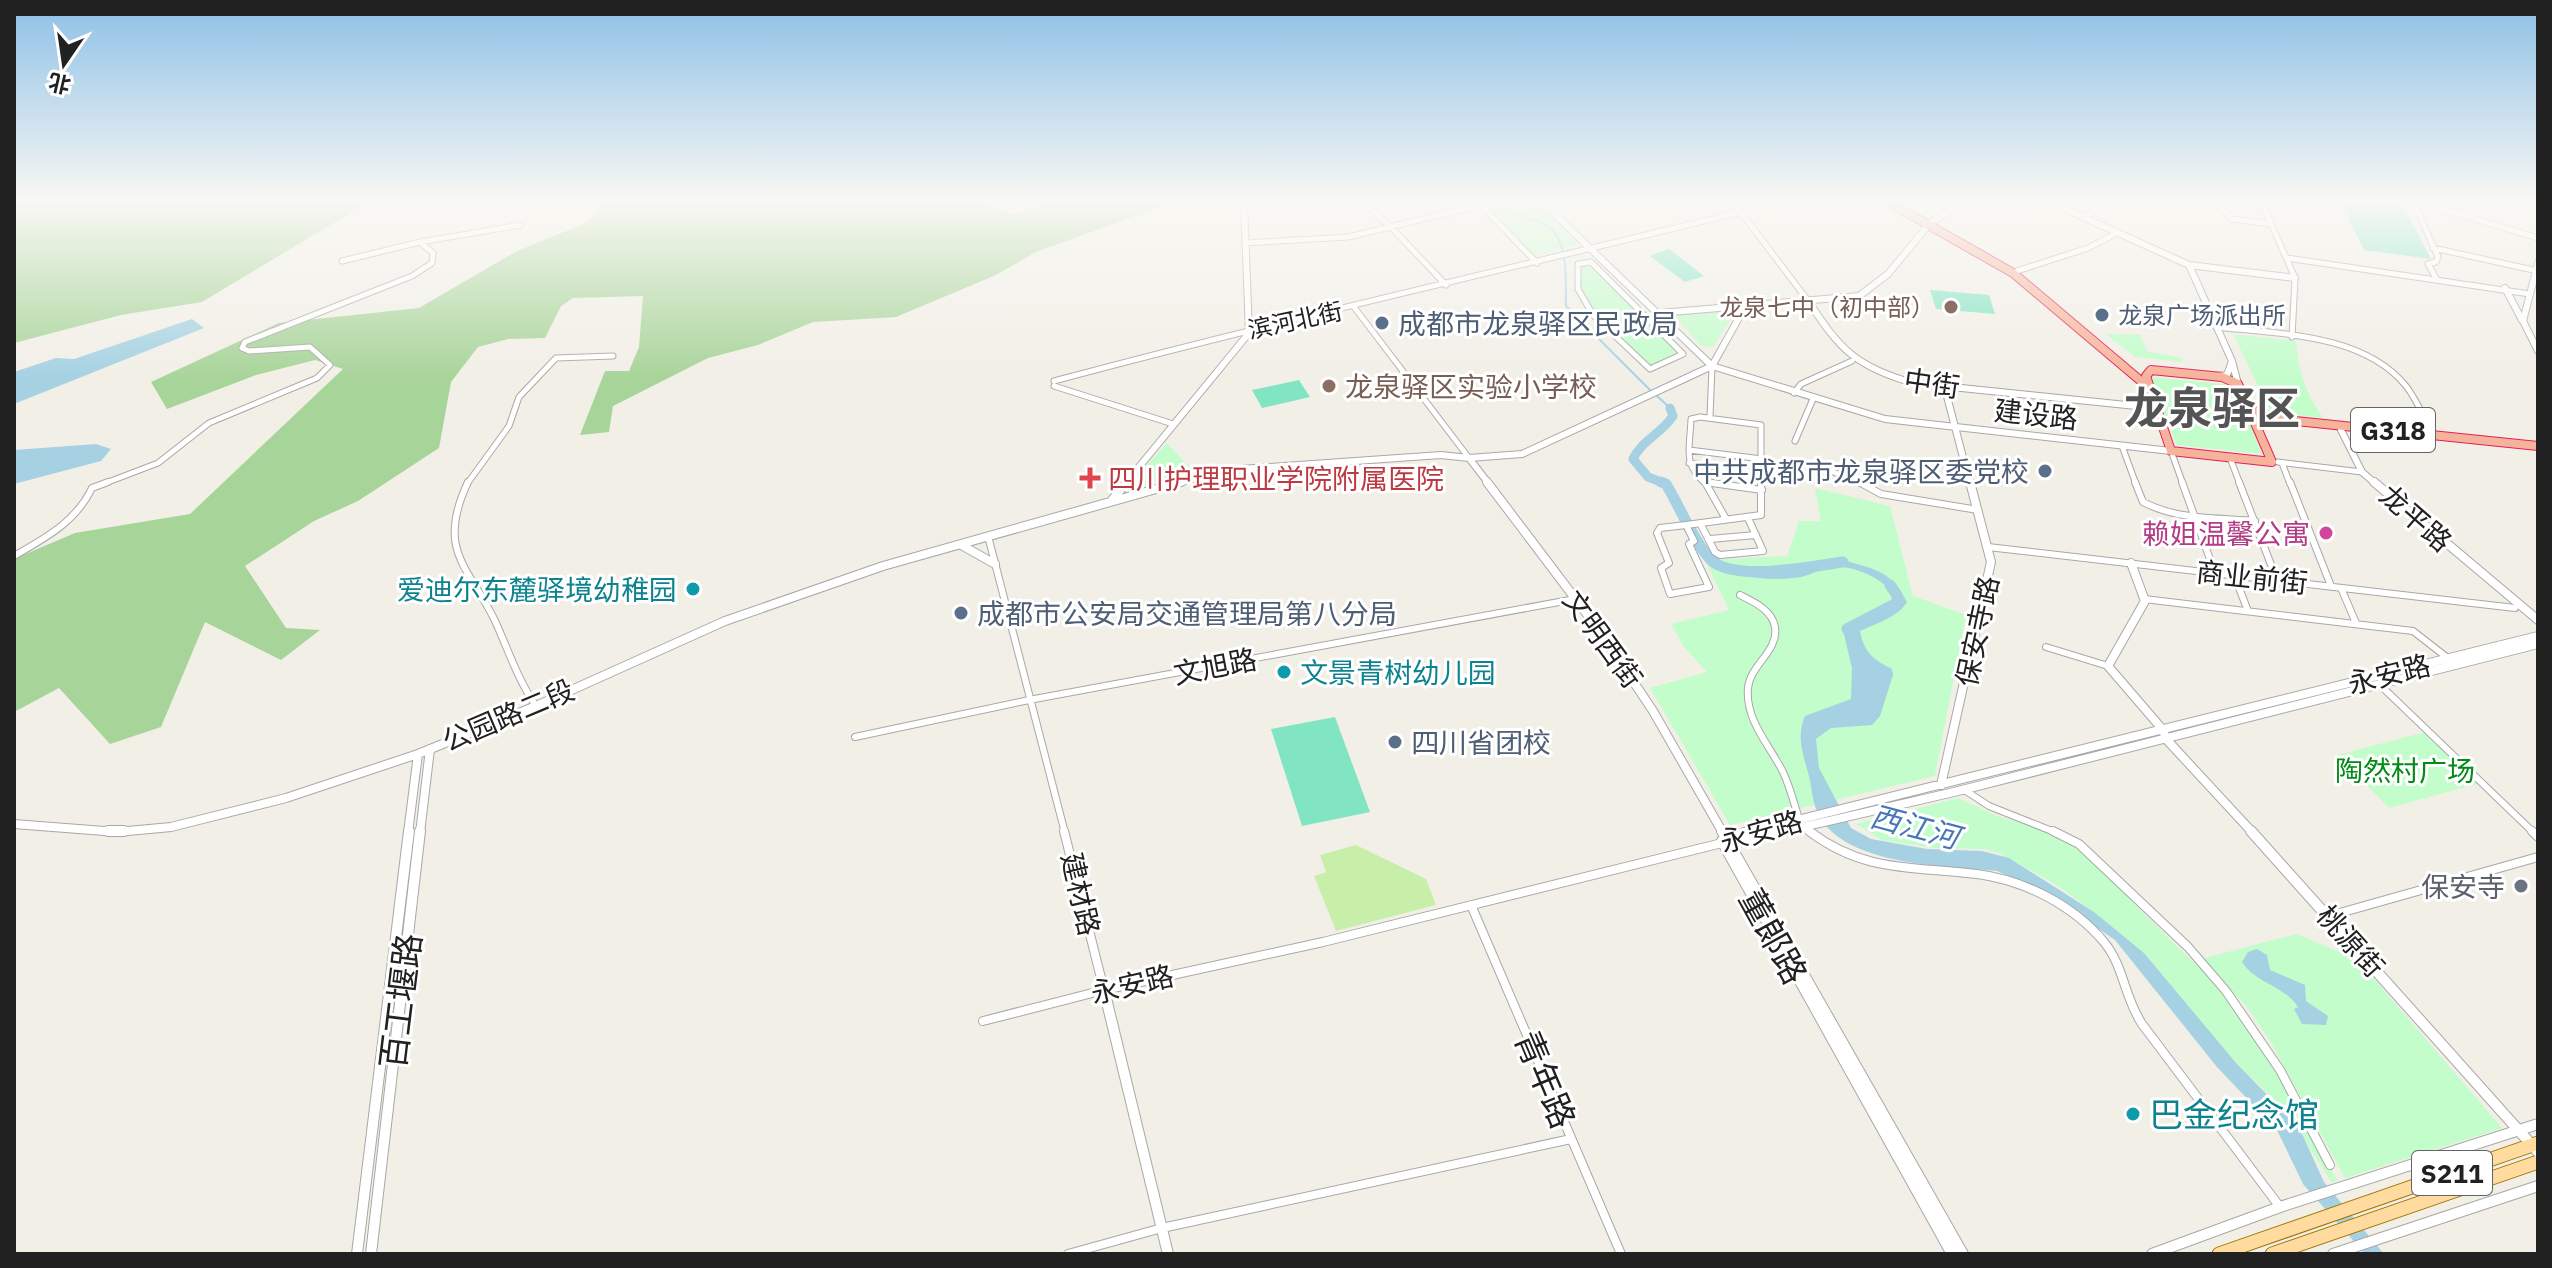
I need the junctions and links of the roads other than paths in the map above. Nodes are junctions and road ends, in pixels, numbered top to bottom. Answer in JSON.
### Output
{"nodes":[{"id":1,"x":432,"y":262,"type":"edge"},
{"id":2,"x":1246,"y":262,"type":"edge"},
{"id":3,"x":1424,"y":262,"type":"edge"},
{"id":4,"x":1540,"y":262,"type":"edge"},
{"id":5,"x":1590,"y":262,"type":"edge"},
{"id":6,"x":1591,"y":262,"type":"edge"},
{"id":7,"x":1606,"y":262,"type":"edge"},
{"id":8,"x":1779,"y":262,"type":"edge"},
{"id":9,"x":1895,"y":262,"type":"edge"},
{"id":10,"x":1992,"y":262,"type":"edge"},
{"id":11,"x":2001,"y":262,"type":"edge"},
{"id":12,"x":2044,"y":262,"type":"edge"},
{"id":13,"x":2183,"y":262,"type":"edge"},
{"id":14,"x":2289,"y":262,"type":"edge"},
{"id":15,"x":2318,"y":262,"type":"edge"},
{"id":16,"x":2435,"y":262,"type":"edge"},
{"id":17,"x":2507,"y":262,"type":"edge"},
{"id":18,"x":2189,"y":265,"type":"junction"},
{"id":19,"x":2537,"y":268,"type":"edge"},
{"id":20,"x":2017,"y":271,"type":"junction"},
{"id":21,"x":2295,"y":278,"type":"junction"},
{"id":22,"x":2436,"y":278,"type":"junction"},
{"id":23,"x":1446,"y":285,"type":"junction"},
{"id":24,"x":2505,"y":288,"type":"junction"},
{"id":25,"x":2530,"y":294,"type":"junction"},
{"id":26,"x":1809,"y":302,"type":"junction"},
{"id":27,"x":1354,"y":307,"type":"junction"},
{"id":28,"x":1745,"y":307,"type":"junction"},
{"id":29,"x":1660,"y":313,"type":"junction"},
{"id":30,"x":2523,"y":321,"type":"junction"},
{"id":31,"x":2216,"y":327,"type":"junction"},
{"id":32,"x":1248,"y":329,"type":"junction"},
{"id":33,"x":2292,"y":337,"type":"junction"},
{"id":34,"x":2538,"y":351,"type":"edge"},
{"id":35,"x":613,"y":356,"type":"dead end"},
{"id":36,"x":1852,"y":361,"type":"junction"},
{"id":37,"x":2232,"y":361,"type":"junction"},
{"id":38,"x":1712,"y":366,"type":"junction"},
{"id":39,"x":1650,"y":369,"type":"joint"},
{"id":40,"x":2151,"y":370,"type":"junction"},
{"id":41,"x":2214,"y":377,"type":"junction"},
{"id":42,"x":2238,"y":384,"type":"junction"},
{"id":43,"x":1944,"y":385,"type":"junction"},
{"id":44,"x":2151,"y":392,"type":"junction"},
{"id":45,"x":1794,"y":393,"type":"junction"},
{"id":46,"x":1813,"y":399,"type":"junction"},
{"id":47,"x":2136,"y":406,"type":"junction"},
{"id":48,"x":2249,"y":409,"type":"junction"},
{"id":49,"x":1710,"y":417,"type":"junction"},
{"id":50,"x":2160,"y":417,"type":"junction"},
{"id":51,"x":1173,"y":424,"type":"junction"},
{"id":52,"x":2257,"y":426,"type":"junction"},
{"id":53,"x":1955,"y":427,"type":"junction"},
{"id":54,"x":2341,"y":430,"type":"junction"},
{"id":55,"x":2433,"y":434,"type":"junction"},
{"id":56,"x":1795,"y":441,"type":"dead end"},
{"id":57,"x":2122,"y":446,"type":"junction"},
{"id":58,"x":2538,"y":448,"type":"edge"},
{"id":59,"x":1689,"y":450,"type":"junction"},
{"id":60,"x":2171,"y":451,"type":"junction"},
{"id":61,"x":1469,"y":458,"type":"junction"},
{"id":62,"x":2230,"y":458,"type":"junction"},
{"id":63,"x":1762,"y":459,"type":"junction"},
{"id":64,"x":2277,"y":462,"type":"junction"},
{"id":65,"x":1689,"y":463,"type":"junction"},
{"id":66,"x":1831,"y":471,"type":"dead end"},
{"id":67,"x":2362,"y":472,"type":"junction"},
{"id":68,"x":1762,"y":473,"type":"junction"},
{"id":69,"x":1705,"y":482,"type":"junction"},
{"id":70,"x":1762,"y":490,"type":"junction"},
{"id":71,"x":1112,"y":500,"type":"junction"},
{"id":72,"x":1978,"y":510,"type":"junction"},
{"id":73,"x":2195,"y":515,"type":"junction"},
{"id":74,"x":1748,"y":518,"type":"junction"},
{"id":75,"x":1726,"y":519,"type":"junction"},
{"id":76,"x":2255,"y":521,"type":"junction"},
{"id":77,"x":1692,"y":524,"type":"junction"},
{"id":78,"x":1756,"y":535,"type":"junction"},
{"id":79,"x":988,"y":536,"type":"junction"},
{"id":80,"x":1710,"y":539,"type":"junction"},
{"id":81,"x":958,"y":545,"type":"junction"},
{"id":82,"x":1988,"y":547,"type":"junction"},
{"id":83,"x":14,"y":556,"type":"edge"},
{"id":84,"x":2131,"y":563,"type":"junction"},
{"id":85,"x":995,"y":564,"type":"junction"},
{"id":86,"x":2215,"y":573,"type":"junction"},
{"id":87,"x":2234,"y":575,"type":"junction"},
{"id":88,"x":2277,"y":580,"type":"junction"},
{"id":89,"x":2331,"y":586,"type":"junction"},
{"id":90,"x":2341,"y":588,"type":"junction"},
{"id":91,"x":2504,"y":594,"type":"junction"},
{"id":92,"x":1740,"y":595,"type":"dead end"},
{"id":93,"x":1575,"y":599,"type":"junction"},
{"id":94,"x":2144,"y":599,"type":"junction"},
{"id":95,"x":2515,"y":608,"type":"junction"},
{"id":96,"x":2248,"y":611,"type":"junction"},
{"id":97,"x":2538,"y":620,"type":"edge"},
{"id":98,"x":2356,"y":623,"type":"junction"},
{"id":99,"x":2538,"y":626,"type":"edge"},
{"id":100,"x":2538,"y":636,"type":"edge"},
{"id":101,"x":2538,"y":644,"type":"edge"},
{"id":102,"x":2046,"y":647,"type":"dead end"},
{"id":103,"x":2449,"y":659,"type":"junction"},
{"id":104,"x":2108,"y":666,"type":"junction"},
{"id":105,"x":2377,"y":682,"type":"junction"},
{"id":106,"x":1029,"y":700,"type":"junction"},
{"id":107,"x":536,"y":706,"type":"junction"},
{"id":108,"x":2164,"y":734,"type":"junction"},
{"id":109,"x":855,"y":737,"type":"dead end"},
{"id":110,"x":430,"y":749,"type":"junction"},
{"id":111,"x":418,"y":754,"type":"junction"},
{"id":112,"x":1941,"y":785,"type":"junction"},
{"id":113,"x":1963,"y":789,"type":"junction"},
{"id":114,"x":1855,"y":810,"type":"junction"},
{"id":115,"x":14,"y":824,"type":"edge"},
{"id":116,"x":1802,"y":824,"type":"junction"},
{"id":117,"x":2538,"y":837,"type":"edge"},
{"id":118,"x":1726,"y":839,"type":"junction"},
{"id":119,"x":2538,"y":857,"type":"edge"},
{"id":120,"x":1471,"y":905,"type":"junction"},
{"id":121,"x":2329,"y":916,"type":"junction"},
{"id":122,"x":1104,"y":990,"type":"junction"},
{"id":123,"x":983,"y":1021,"type":"dead end"},
{"id":124,"x":2538,"y":1124,"type":"edge"},
{"id":125,"x":2520,"y":1130,"type":"junction"},
{"id":126,"x":1571,"y":1139,"type":"junction"},
{"id":127,"x":2536,"y":1147,"type":"edge"},
{"id":128,"x":2538,"y":1162,"type":"edge"},
{"id":129,"x":2330,"y":1165,"type":"dead end"},
{"id":130,"x":2538,"y":1186,"type":"edge"},
{"id":131,"x":2280,"y":1207,"type":"junction"},
{"id":132,"x":1162,"y":1228,"type":"junction"},
{"id":133,"x":357,"y":1254,"type":"edge"},
{"id":134,"x":371,"y":1254,"type":"edge"},
{"id":135,"x":1068,"y":1254,"type":"edge"},
{"id":136,"x":1168,"y":1254,"type":"edge"},
{"id":137,"x":1621,"y":1254,"type":"edge"},
{"id":138,"x":1952,"y":1254,"type":"edge"},
{"id":139,"x":1963,"y":1254,"type":"edge"},
{"id":140,"x":2152,"y":1254,"type":"edge"},
{"id":141,"x":2219,"y":1254,"type":"edge"},
{"id":142,"x":2272,"y":1254,"type":"edge"},
{"id":143,"x":2334,"y":1254,"type":"edge"}],
"edges":[{"from":1,"to":83,"type":"street"},
{"from":2,"to":32,"type":"street"},
{"from":3,"to":23,"type":"street"},
{"from":4,"to":23,"type":"street","name":"滨河北街"},
{"from":5,"to":39,"type":"street"},
{"from":6,"to":39,"type":"street"},
{"from":7,"to":29,"type":"street"},
{"from":8,"to":26,"type":"street"},
{"from":9,"to":26,"type":"street"},
{"from":10,"to":44,"type":"highway"},
{"from":11,"to":20,"type":"highway"},
{"from":12,"to":20,"type":"street"},
{"from":13,"to":18,"type":"street"},
{"from":14,"to":21,"type":"street"},
{"from":15,"to":22,"type":"street"},
{"from":16,"to":22,"type":"street"},
{"from":17,"to":19,"type":"street"},
{"from":18,"to":21,"type":"street"},
{"from":18,"to":31,"type":"street"},
{"from":19,"to":25,"type":"street"},
{"from":20,"to":40,"type":"highway"},
{"from":21,"to":33,"type":"street"},
{"from":22,"to":24,"type":"street"},
{"from":23,"to":27,"type":"street","name":"滨河北街"},
{"from":24,"to":25,"type":"street"},
{"from":24,"to":30,"type":"street"},
{"from":25,"to":30,"type":"street"},
{"from":26,"to":28,"type":"street"},
{"from":26,"to":36,"type":"street","name":"中街"},
{"from":27,"to":32,"type":"street","name":"滨河北街"},
{"from":27,"to":61,"type":"street"},
{"from":28,"to":29,"type":"street"},
{"from":28,"to":38,"type":"street"},
{"from":29,"to":38,"type":"street"},
{"from":30,"to":34,"type":"street"},
{"from":31,"to":33,"type":"street"},
{"from":31,"to":37,"type":"street"},
{"from":32,"to":51,"type":"street"},
{"from":32,"to":51,"type":"street","name":"滨河北街"},
{"from":33,"to":55,"type":"street"},
{"from":35,"to":107,"type":"street"},
{"from":36,"to":43,"type":"street","name":"中街"},
{"from":36,"to":45,"type":"street"},
{"from":37,"to":41,"type":"street"},
{"from":37,"to":42,"type":"street"},
{"from":38,"to":45,"type":"street","name":"建设路"},
{"from":38,"to":49,"type":"street"},
{"from":38,"to":61,"type":"street","name":"公园路二段"},
{"from":40,"to":41,"type":"highway"},
{"from":40,"to":44,"type":"highway"},
{"from":41,"to":42,"type":"highway"},
{"from":42,"to":48,"type":"highway"},
{"from":43,"to":47,"type":"street","name":"中街"},
{"from":43,"to":53,"type":"street","name":"保安寺路"},
{"from":44,"to":47,"type":"street"},
{"from":44,"to":50,"type":"highway"},
{"from":45,"to":46,"type":"street","name":"建设路"},
{"from":46,"to":53,"type":"street","name":"建设路"},
{"from":46,"to":56,"type":"street"},
{"from":47,"to":50,"type":"street"},
{"from":48,"to":52,"type":"highway"},
{"from":48,"to":55,"type":"highway","number":"G318"},
{"from":49,"to":59,"type":"street"},
{"from":49,"to":63,"type":"street"},
{"from":50,"to":60,"type":"highway"},
{"from":51,"to":71,"type":"street"},
{"from":52,"to":54,"type":"highway","number":"G318"},
{"from":52,"to":64,"type":"highway"},
{"from":53,"to":57,"type":"street","name":"建设路"},
{"from":53,"to":72,"type":"street","name":"保安寺路"},
{"from":54,"to":58,"type":"highway","number":"G318"},
{"from":54,"to":67,"type":"street","name":"龙平路"},
{"from":55,"to":58,"type":"highway","number":"G318"},
{"from":57,"to":60,"type":"street","name":"建设路"},
{"from":57,"to":73,"type":"street"},
{"from":59,"to":63,"type":"street"},
{"from":59,"to":65,"type":"street"},
{"from":60,"to":62,"type":"highway","name":"建设路"},
{"from":60,"to":73,"type":"street"},
{"from":61,"to":71,"type":"street","name":"公园路二段"},
{"from":61,"to":93,"type":"street","name":"文明西街"},
{"from":62,"to":64,"type":"highway","name":"建设路"},
{"from":62,"to":76,"type":"street"},
{"from":63,"to":68,"type":"street"},
{"from":64,"to":67,"type":"street","name":"建设路"},
{"from":64,"to":89,"type":"street"},
{"from":65,"to":68,"type":"street"},
{"from":65,"to":69,"type":"street"},
{"from":66,"to":72,"type":"street"},
{"from":67,"to":91,"type":"street","name":"龙平路"},
{"from":68,"to":70,"type":"street"},
{"from":69,"to":70,"type":"street"},
{"from":69,"to":75,"type":"street"},
{"from":70,"to":74,"type":"street"},
{"from":71,"to":79,"type":"street","name":"公园路二段"},
{"from":72,"to":82,"type":"street","name":"保安寺路"},
{"from":73,"to":76,"type":"street"},
{"from":73,"to":86,"type":"street"},
{"from":74,"to":75,"type":"street"},
{"from":74,"to":78,"type":"street"},
{"from":75,"to":77,"type":"street"},
{"from":76,"to":88,"type":"street"},
{"from":77,"to":77,"type":"street"},
{"from":77,"to":80,"type":"street"},
{"from":78,"to":80,"type":"street"},
{"from":78,"to":80,"type":"street"},
{"from":79,"to":81,"type":"street","name":"公园路二段"},
{"from":79,"to":85,"type":"street","name":"建材路"},
{"from":81,"to":85,"type":"street"},
{"from":81,"to":107,"type":"street","name":"公园路二段"},
{"from":82,"to":84,"type":"street","name":"商业前街"},
{"from":82,"to":112,"type":"street","name":"保安寺路"},
{"from":84,"to":86,"type":"street","name":"商业前街"},
{"from":84,"to":94,"type":"street"},
{"from":85,"to":106,"type":"street","name":"建材路"},
{"from":86,"to":87,"type":"street","name":"商业前街"},
{"from":87,"to":88,"type":"street","name":"商业前街"},
{"from":87,"to":96,"type":"street"},
{"from":88,"to":89,"type":"street","name":"商业前街"},
{"from":89,"to":90,"type":"street","name":"商业前街"},
{"from":90,"to":95,"type":"street","name":"商业前街"},
{"from":90,"to":98,"type":"street"},
{"from":91,"to":95,"type":"street","name":"龙平路"},
{"from":91,"to":97,"type":"street","name":"龙平路"},
{"from":92,"to":116,"type":"street"},
{"from":93,"to":106,"type":"street","name":"文旭路"},
{"from":93,"to":118,"type":"street","name":"文明西街"},
{"from":94,"to":96,"type":"street"},
{"from":94,"to":104,"type":"street"},
{"from":95,"to":99,"type":"street","name":"龙平路"},
{"from":96,"to":98,"type":"street"},
{"from":98,"to":103,"type":"street"},
{"from":100,"to":103,"type":"street","name":"永安路"},
{"from":101,"to":105,"type":"street"},
{"from":102,"to":104,"type":"street"},
{"from":103,"to":105,"type":"street","name":"永安路"},
{"from":104,"to":108,"type":"street","name":"桃源街"},
{"from":105,"to":108,"type":"street"},
{"from":105,"to":117,"type":"street"},
{"from":106,"to":109,"type":"street","name":"文旭路"},
{"from":106,"to":122,"type":"street","name":"建材路"},
{"from":107,"to":110,"type":"street","name":"公园路二段"},
{"from":108,"to":112,"type":"street"},
{"from":108,"to":113,"type":"street"},
{"from":108,"to":121,"type":"street","name":"桃源街"},
{"from":110,"to":111,"type":"street","name":"公园路二段"},
{"from":110,"to":134,"type":"street","name":"百工堰路"},
{"from":111,"to":115,"type":"street","name":"公园路二段"},
{"from":111,"to":133,"type":"street","name":"百工堰路"},
{"from":112,"to":114,"type":"street"},
{"from":113,"to":114,"type":"street"},
{"from":113,"to":129,"type":"street"},
{"from":114,"to":116,"type":"street"},
{"from":116,"to":118,"type":"street"},
{"from":116,"to":131,"type":"street"},
{"from":118,"to":120,"type":"street","name":"永安路"},
{"from":118,"to":138,"type":"street","name":"董郞路"},
{"from":118,"to":139,"type":"street","name":"董郞路"},
{"from":119,"to":121,"type":"street"},
{"from":120,"to":122,"type":"street","name":"永安路"},
{"from":120,"to":126,"type":"street","name":"青年路"},
{"from":121,"to":125,"type":"street","name":"桃源街"},
{"from":122,"to":123,"type":"street","name":"永安路"},
{"from":122,"to":132,"type":"street","name":"建材路"},
{"from":124,"to":125,"type":"street"},
{"from":125,"to":127,"type":"street","name":"桃源街"},
{"from":125,"to":131,"type":"street"},
{"from":126,"to":132,"type":"street"},
{"from":126,"to":137,"type":"street","name":"青年路"},
{"from":127,"to":141,"type":"main road","number":"S211"},
{"from":128,"to":142,"type":"main road","number":"S211"},
{"from":130,"to":143,"type":"street"},
{"from":131,"to":140,"type":"street"},
{"from":132,"to":135,"type":"street"},
{"from":132,"to":136,"type":"street","name":"建材路"}]}
